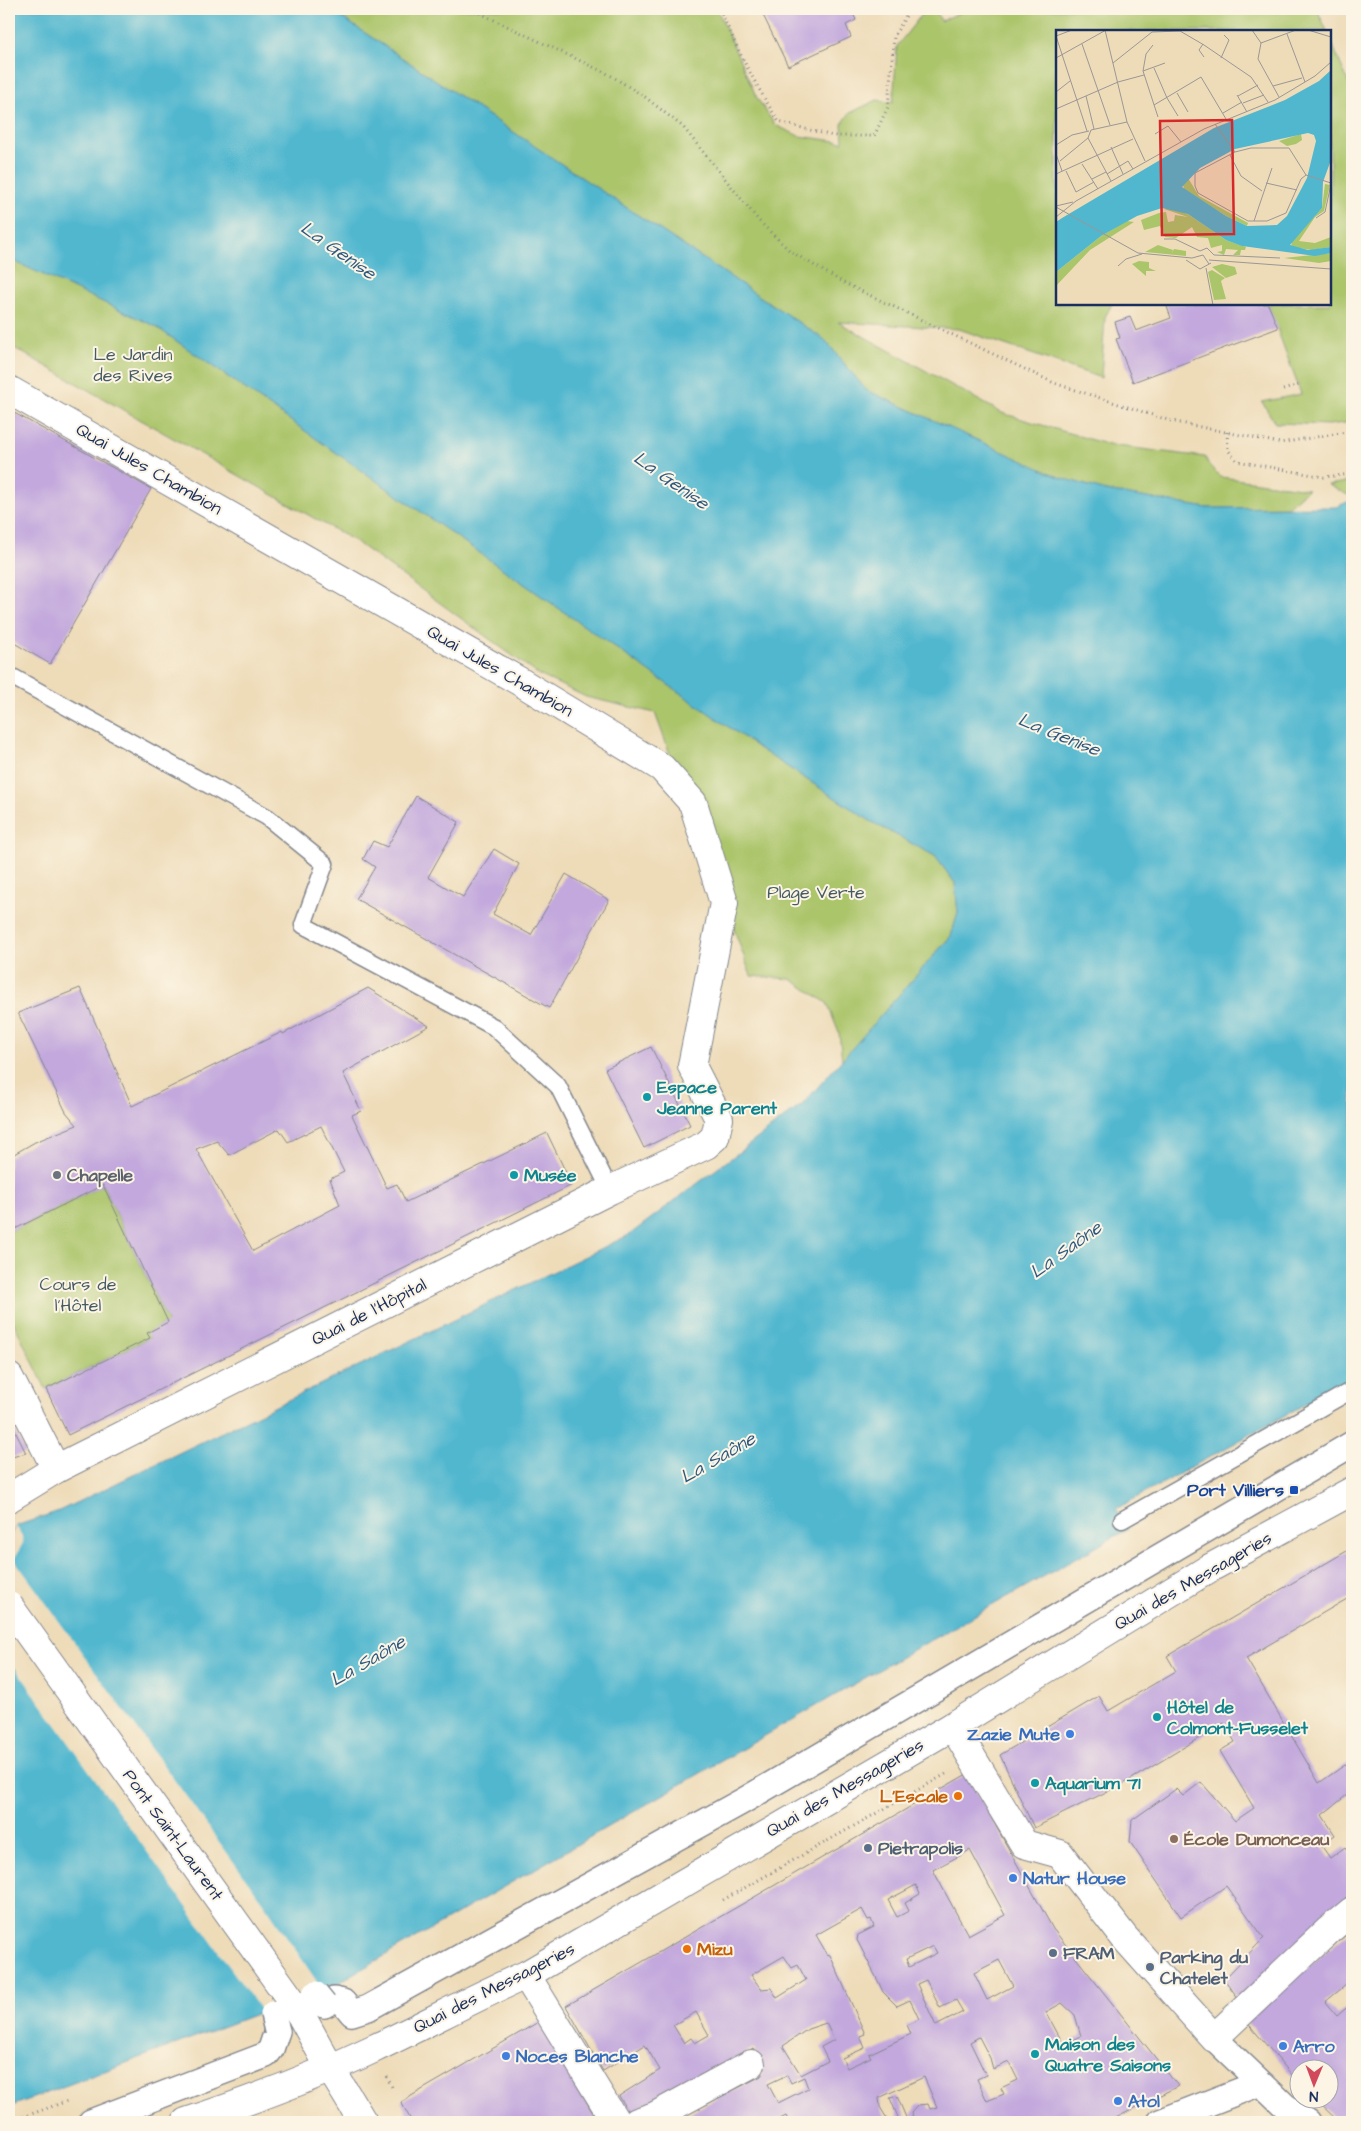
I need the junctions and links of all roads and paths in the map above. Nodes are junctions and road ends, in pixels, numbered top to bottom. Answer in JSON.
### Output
{"nodes":[{"id":1,"x":471,"y":9,"type":"edge"},
{"id":2,"x":720,"y":9,"type":"edge"},
{"id":3,"x":910,"y":9,"type":"edge"},
{"id":4,"x":1299,"y":385,"type":"dead end"},
{"id":5,"x":9,"y":390,"type":"edge"},
{"id":6,"x":1283,"y":390,"type":"dead end"},
{"id":7,"x":1352,"y":431,"type":"edge"},
{"id":8,"x":1227,"y":432,"type":"junction"},
{"id":9,"x":1352,"y":474,"type":"edge"},
{"id":10,"x":9,"y":675,"type":"edge"},
{"id":11,"x":719,"y":1119,"type":"joint"},
{"id":12,"x":610,"y":1190,"type":"junction"},
{"id":13,"x":9,"y":1377,"type":"edge"},
{"id":14,"x":1352,"y":1390,"type":"edge"},
{"id":15,"x":1352,"y":1444,"type":"edge"},
{"id":16,"x":56,"y":1469,"type":"junction"},
{"id":17,"x":1352,"y":1491,"type":"edge"},
{"id":18,"x":9,"y":1498,"type":"edge"},
{"id":19,"x":1122,"y":1520,"type":"dead end"},
{"id":20,"x":9,"y":1606,"type":"edge"},
{"id":21,"x":952,"y":1726,"type":"junction"},
{"id":22,"x":973,"y":1759,"type":"junction"},
{"id":23,"x":715,"y":1905,"type":"dead end"},
{"id":24,"x":1352,"y":1911,"type":"edge"},
{"id":25,"x":526,"y":1975,"type":"junction"},
{"id":26,"x":319,"y":2000,"type":"dead end"},
{"id":27,"x":275,"y":2023,"type":"dead end"},
{"id":28,"x":1214,"y":2038,"type":"junction"},
{"id":29,"x":751,"y":2064,"type":"dead end"},
{"id":30,"x":330,"y":2068,"type":"junction"},
{"id":31,"x":1260,"y":2083,"type":"junction"},
{"id":32,"x":90,"y":2122,"type":"edge"},
{"id":33,"x":186,"y":2122,"type":"edge"},
{"id":34,"x":363,"y":2122,"type":"edge"},
{"id":35,"x":616,"y":2122,"type":"edge"},
{"id":36,"x":637,"y":2122,"type":"edge"},
{"id":37,"x":1160,"y":2122,"type":"edge"},
{"id":38,"x":1308,"y":2122,"type":"edge"}],
"edges":[{"from":1,"to":8,"type":"path"},
{"from":2,"to":3,"type":"path"},
{"from":4,"to":6,"type":"path"},
{"from":5,"to":11,"type":"street","name":"Quai Jules Chambion"},
{"from":7,"to":8,"type":"path"},
{"from":8,"to":9,"type":"path"},
{"from":10,"to":12,"type":"lane"},
{"from":11,"to":12,"type":"street","name":"Quai de l'Hôpital"},
{"from":12,"to":16,"type":"street","name":"Quai de l'Hôpital"},
{"from":13,"to":16,"type":"street"},
{"from":14,"to":19,"type":"lane"},
{"from":15,"to":26,"type":"street","name":"Quai des Messageries"},
{"from":16,"to":18,"type":"street","name":"Quai de l'Hôpital"},
{"from":17,"to":21,"type":"street","name":"Quai des Messageries"},
{"from":20,"to":30,"type":"street","name":"Pont Saint-Laurent","bridge":true},
{"from":21,"to":22,"type":"street"},
{"from":21,"to":25,"type":"street","name":"Quai des Messageries"},
{"from":22,"to":23,"type":"path"},
{"from":22,"to":28,"type":"street"},
{"from":24,"to":28,"type":"street"},
{"from":25,"to":30,"type":"street","name":"Quai des Messageries"},
{"from":25,"to":35,"type":"street"},
{"from":27,"to":32,"type":"street"},
{"from":28,"to":31,"type":"street"},
{"from":29,"to":36,"type":"street"},
{"from":30,"to":33,"type":"street","name":"Quai des Messageries"},
{"from":30,"to":34,"type":"street","name":"Pont Saint-Laurent"},
{"from":31,"to":37,"type":"street"},
{"from":31,"to":38,"type":"street"}]}
